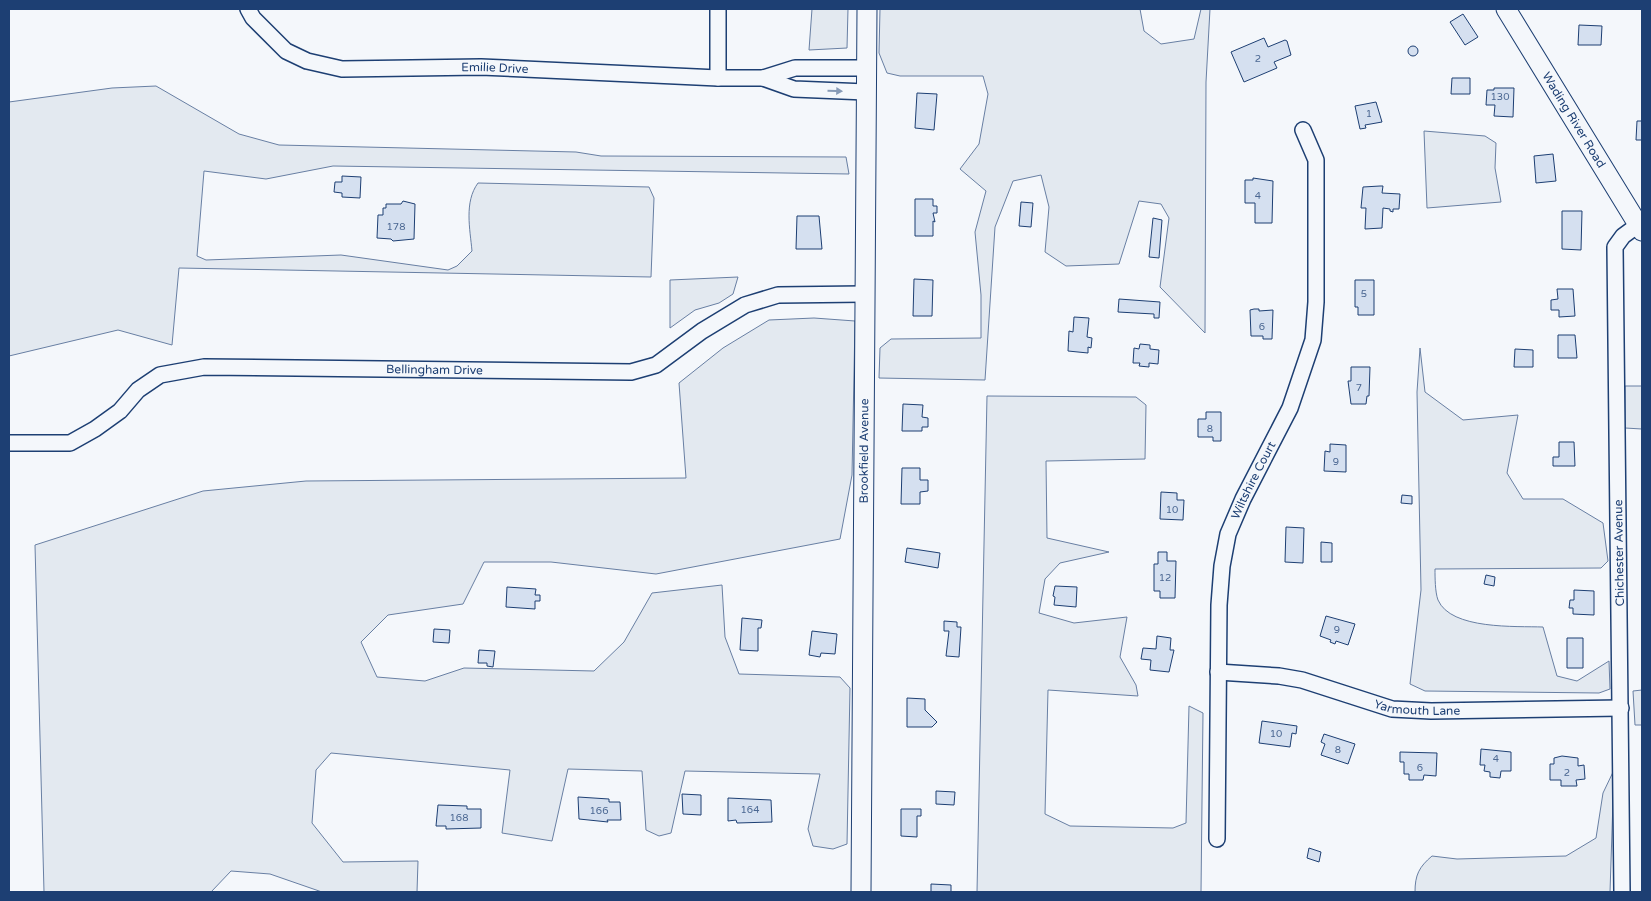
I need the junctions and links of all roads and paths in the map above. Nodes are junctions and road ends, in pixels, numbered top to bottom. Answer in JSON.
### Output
{"nodes":[{"id":1,"x":248,"y":9,"type":"edge"},
{"id":2,"x":718,"y":9,"type":"edge"},
{"id":3,"x":867,"y":9,"type":"edge"},
{"id":4,"x":1506,"y":9,"type":"edge"},
{"id":5,"x":804,"y":68,"type":"junction"},
{"id":6,"x":866,"y":68,"type":"junction"},
{"id":7,"x":718,"y":78,"type":"junction"},
{"id":8,"x":763,"y":78,"type":"junction"},
{"id":9,"x":804,"y":90,"type":"junction"},
{"id":10,"x":866,"y":92,"type":"junction"},
{"id":11,"x":1303,"y":130,"type":"dead end"},
{"id":12,"x":1640,"y":228,"type":"edge"},
{"id":13,"x":864,"y":294,"type":"junction"},
{"id":14,"x":9,"y":443,"type":"edge"},
{"id":15,"x":1218,"y":672,"type":"junction"},
{"id":16,"x":1621,"y":708,"type":"junction"},
{"id":17,"x":1217,"y":839,"type":"dead end"},
{"id":18,"x":861,"y":892,"type":"edge"},
{"id":19,"x":1622,"y":892,"type":"edge"}],
"edges":[{"from":1,"to":7,"type":"street","name":"Emilie Drive"},
{"from":2,"to":7,"type":"street"},
{"from":3,"to":6,"type":"main road","name":"Brookfield Avenue"},
{"from":4,"to":12,"type":"main road","name":"Wading River Road"},
{"from":5,"to":6,"type":"street","name":"Emilie Drive"},
{"from":5,"to":8,"type":"street","name":"Emilie Drive"},
{"from":5,"to":9,"type":"street"},
{"from":6,"to":10,"type":"main road","name":"Brookfield Avenue"},
{"from":7,"to":8,"type":"street","name":"Emilie Drive"},
{"from":8,"to":9,"type":"street","name":"Emilie Drive"},
{"from":9,"to":10,"type":"street","name":"Emilie Drive","one_way":true},
{"from":10,"to":13,"type":"main road","name":"Brookfield Avenue"},
{"from":11,"to":15,"type":"street","name":"Wiltshire Court"},
{"from":12,"to":16,"type":"street","name":"Chichester Avenue"},
{"from":13,"to":14,"type":"street","name":"Bellingham Drive"},
{"from":13,"to":18,"type":"main road","name":"Brookfield Avenue"},
{"from":15,"to":16,"type":"street","name":"Yarmouth Lane"},
{"from":15,"to":17,"type":"street","name":"Wiltshire Court"},
{"from":16,"to":19,"type":"street","name":"Chichester Avenue"}]}
